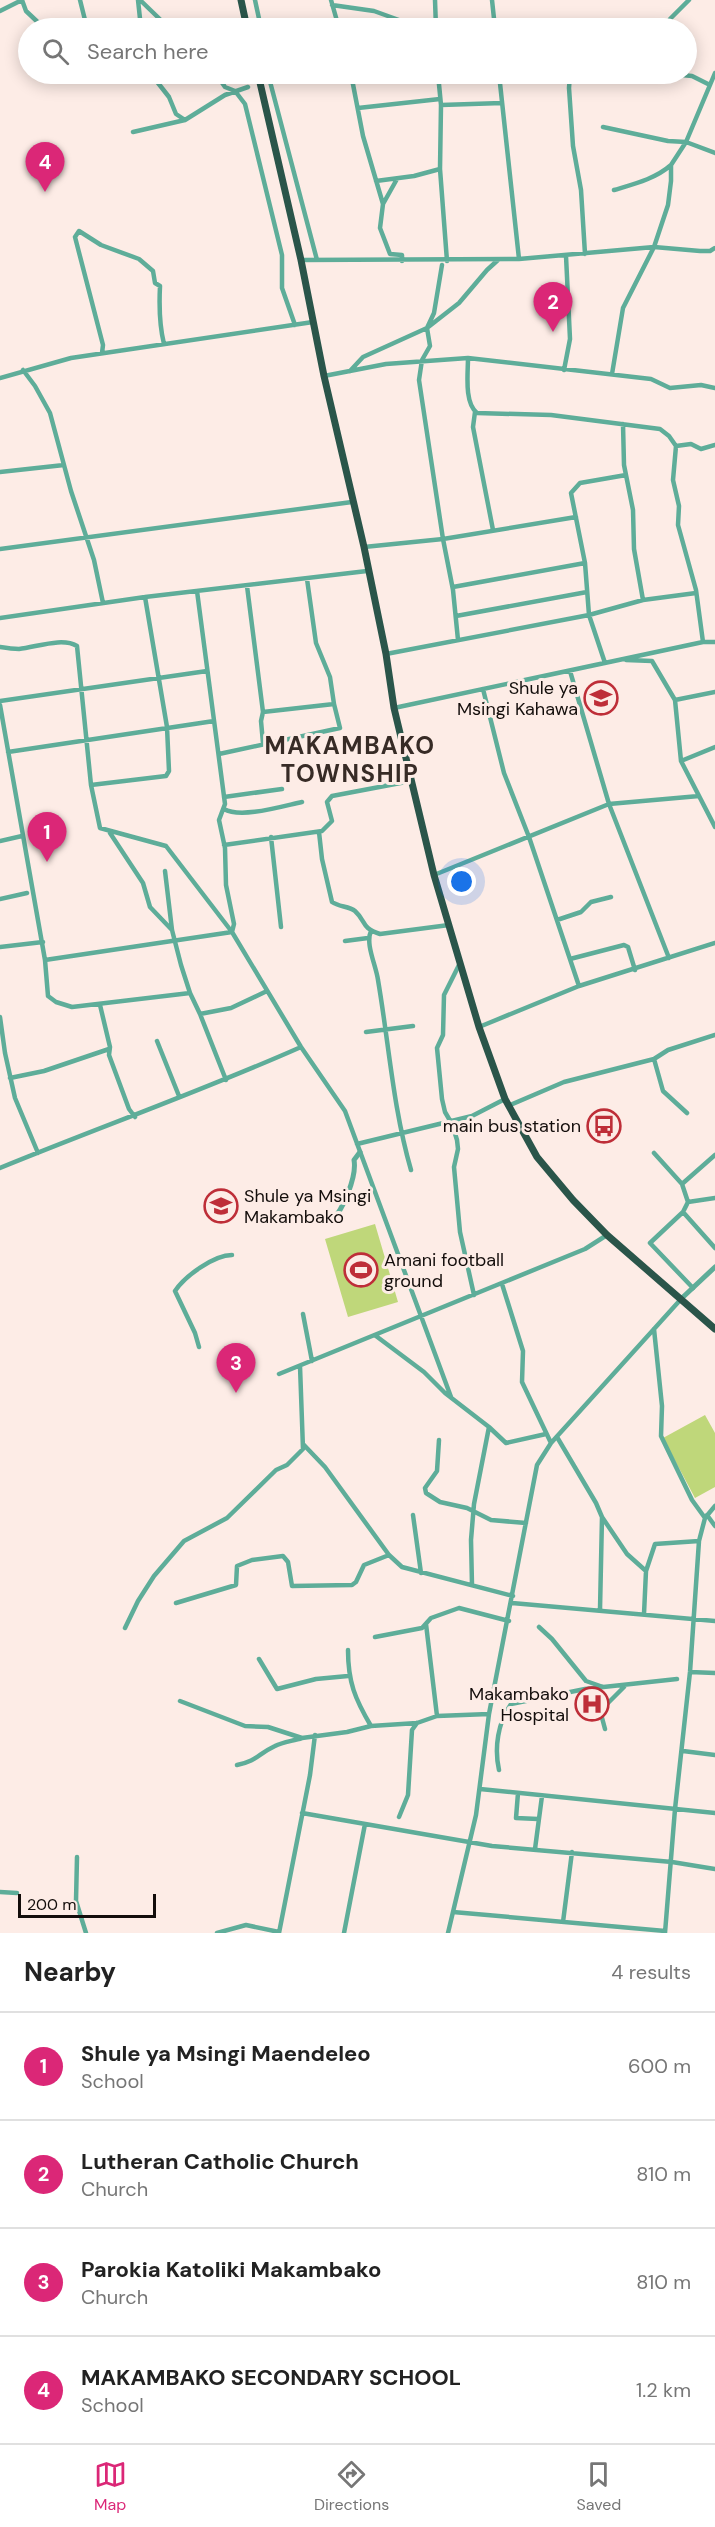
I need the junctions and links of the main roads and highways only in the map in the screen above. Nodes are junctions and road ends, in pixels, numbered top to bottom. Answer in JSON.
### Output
{"nodes":[{"id":1,"x":241,"y":0,"type":"edge"},
{"id":2,"x":245,"y":18,"type":"edge"},
{"id":3,"x":260,"y":84,"type":"edge"},
{"id":4,"x":715,"y":1329,"type":"edge"}],
"edges":[{"from":1,"to":2,"type":"highway"},
{"from":3,"to":4,"type":"highway"}]}
